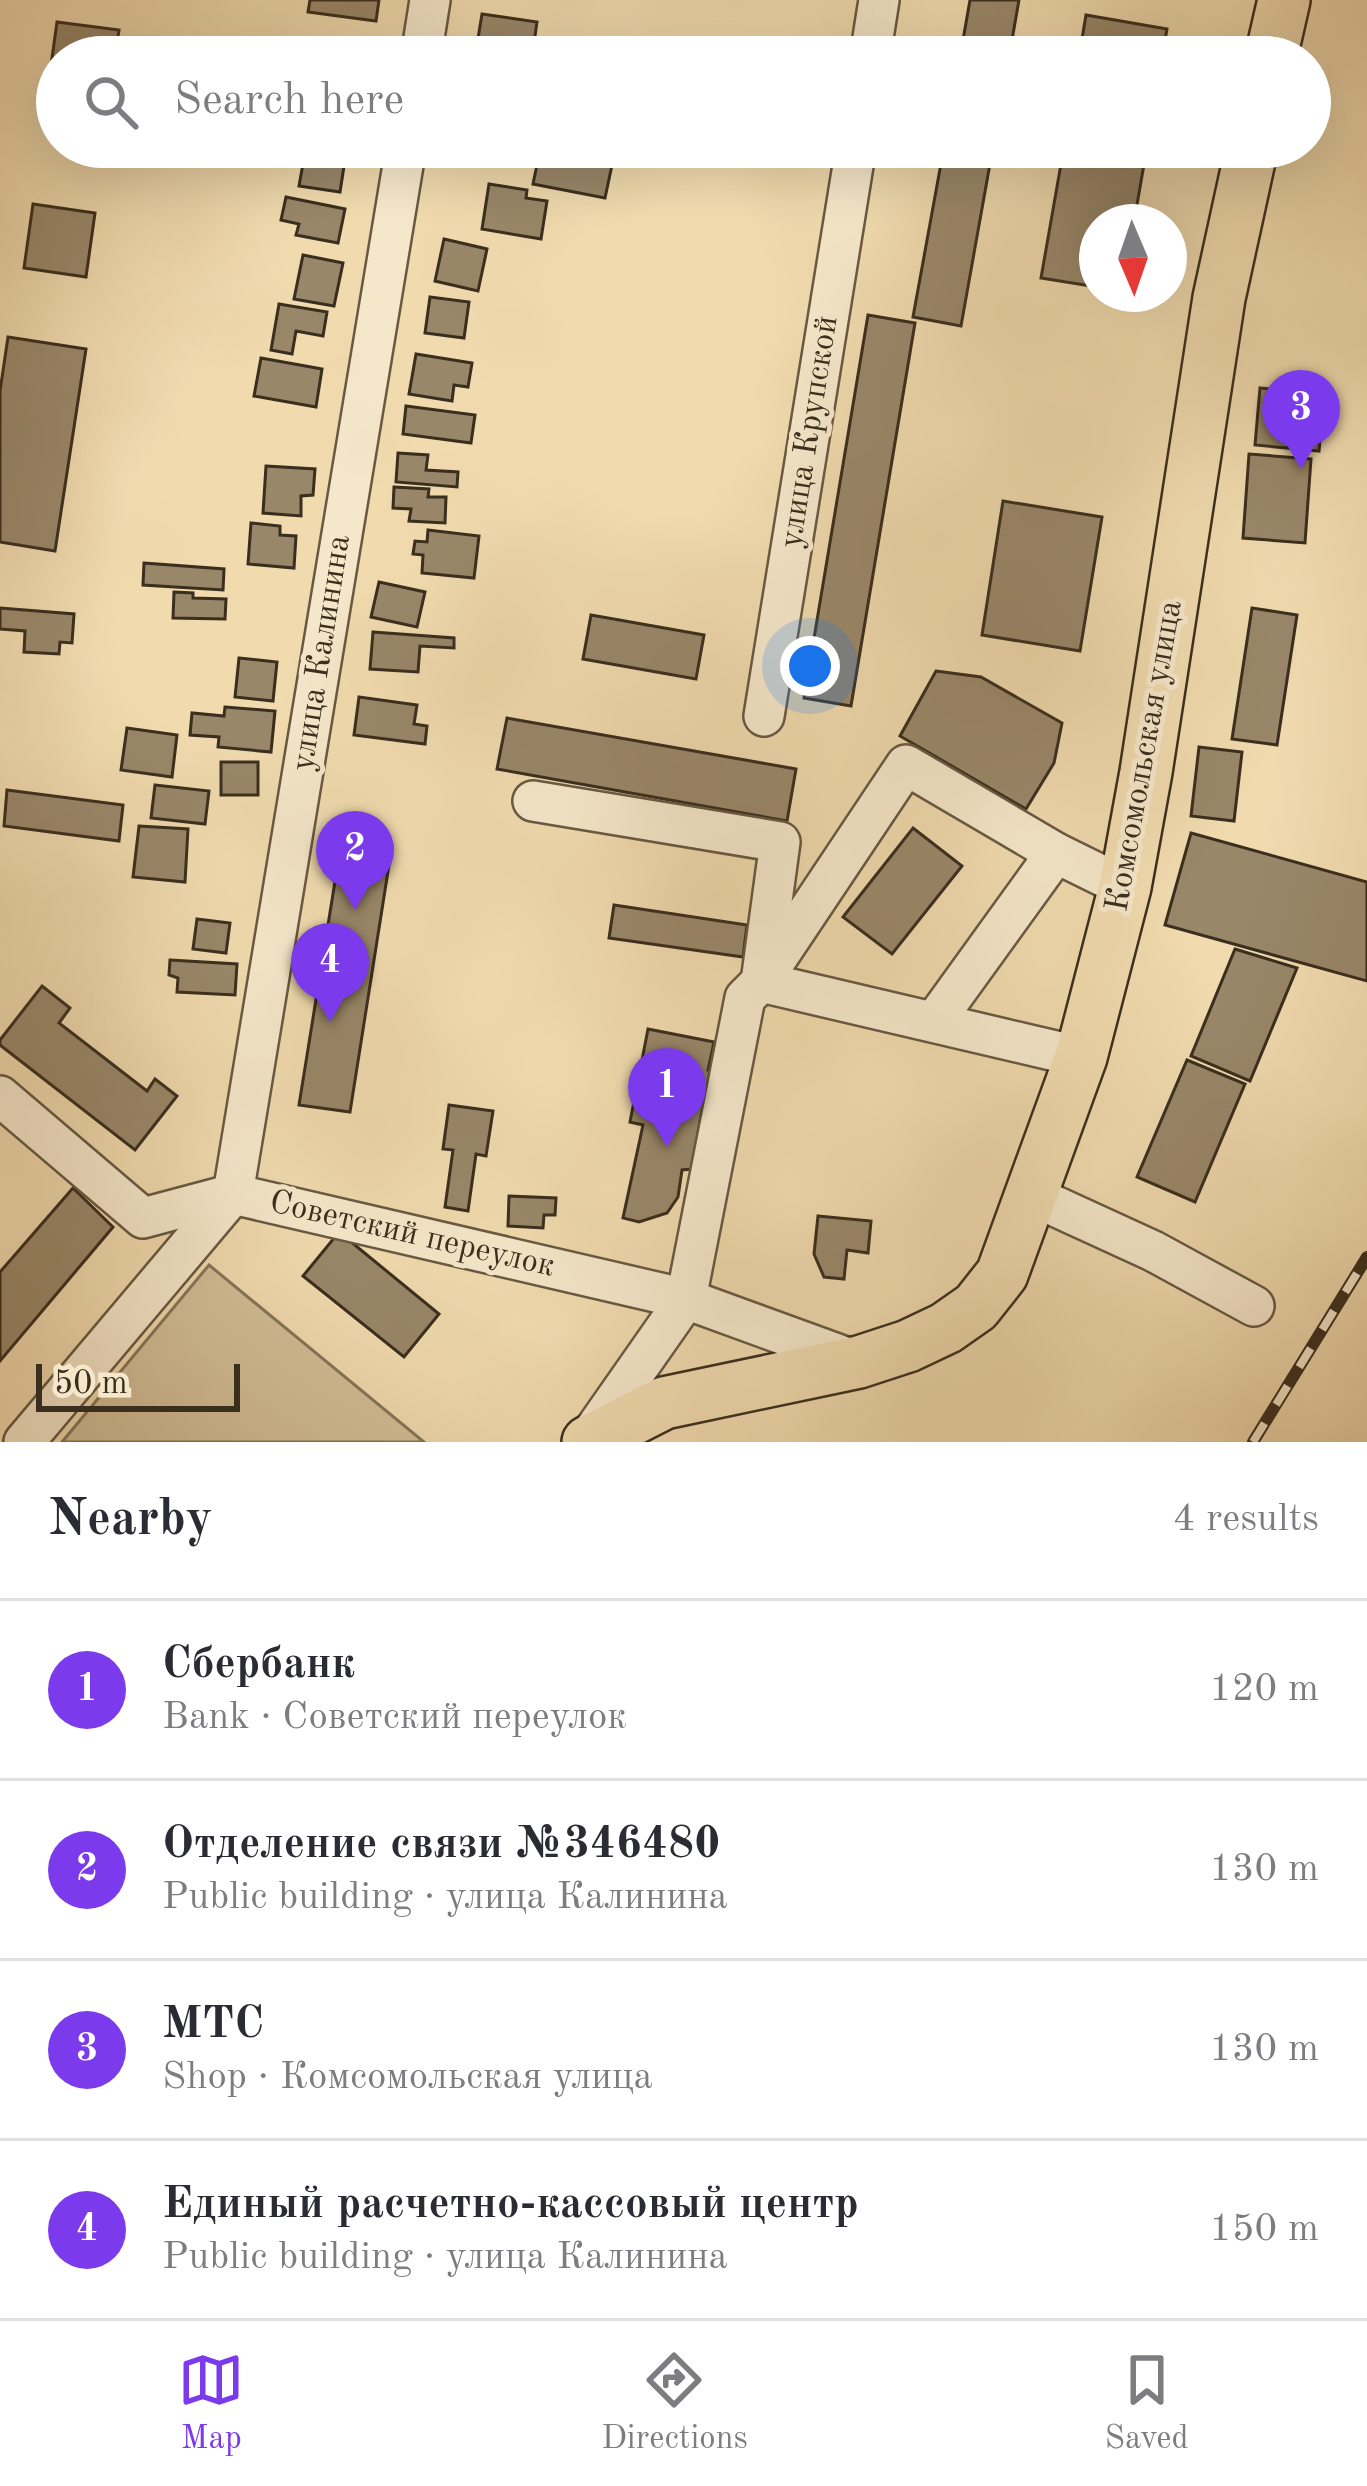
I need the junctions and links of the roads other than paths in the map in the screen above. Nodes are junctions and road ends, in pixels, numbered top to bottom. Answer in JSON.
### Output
{"nodes":[{"id":1,"x":430,"y":0,"type":"edge"},
{"id":2,"x":879,"y":0,"type":"edge"},
{"id":3,"x":1283,"y":0,"type":"edge"},
{"id":4,"x":424,"y":36,"type":"edge"},
{"id":5,"x":873,"y":36,"type":"edge"},
{"id":6,"x":1275,"y":36,"type":"edge"},
{"id":7,"x":403,"y":168,"type":"edge"},
{"id":8,"x":853,"y":168,"type":"edge"},
{"id":9,"x":1247,"y":168,"type":"edge"},
{"id":10,"x":764,"y":716,"type":"dead end"},
{"id":11,"x":533,"y":802,"type":"dead end"},
{"id":12,"x":1056,"y":853,"type":"junction"},
{"id":13,"x":1125,"y":887,"type":"junction"},
{"id":14,"x":761,"y":982,"type":"junction"},
{"id":15,"x":934,"y":1022,"type":"junction"},
{"id":16,"x":1081,"y":1057,"type":"junction"},
{"id":17,"x":0,"y":1096,"type":"edge"},
{"id":18,"x":233,"y":1194,"type":"junction"},
{"id":19,"x":1033,"y":1196,"type":"junction"},
{"id":20,"x":686,"y":1299,"type":"junction"},
{"id":21,"x":1254,"y":1306,"type":"dead end"},
{"id":22,"x":859,"y":1362,"type":"junction"},
{"id":23,"x":600,"y":1440,"type":"edge"},
{"id":24,"x":24,"y":1442,"type":"edge"}],
"edges":[{"from":1,"to":4,"type":"street"},
{"from":2,"to":5,"type":"street"},
{"from":3,"to":6,"type":"main road"},
{"from":7,"to":18,"type":"street","name":"улица Калинина"},
{"from":8,"to":10,"type":"street","name":"улица Крупской"},
{"from":9,"to":13,"type":"main road","name":"Комсомольская улица"},
{"from":11,"to":14,"type":"street"},
{"from":12,"to":13,"type":"street"},
{"from":12,"to":14,"type":"street"},
{"from":12,"to":15,"type":"street"},
{"from":13,"to":16,"type":"main road","name":"Комсомольская улица"},
{"from":14,"to":15,"type":"street"},
{"from":14,"to":20,"type":"street"},
{"from":15,"to":16,"type":"street"},
{"from":16,"to":19,"type":"main road","name":"Комсомольская улица"},
{"from":17,"to":18,"type":"street","name":"Советский переулок"},
{"from":18,"to":20,"type":"street","name":"Советский переулок"},
{"from":18,"to":24,"type":"street"},
{"from":19,"to":21,"type":"street"},
{"from":19,"to":22,"type":"main road","name":"Комсомольская улица"},
{"from":20,"to":22,"type":"street","name":"Советский переулок"},
{"from":20,"to":23,"type":"street"},
{"from":22,"to":23,"type":"main road"}]}
